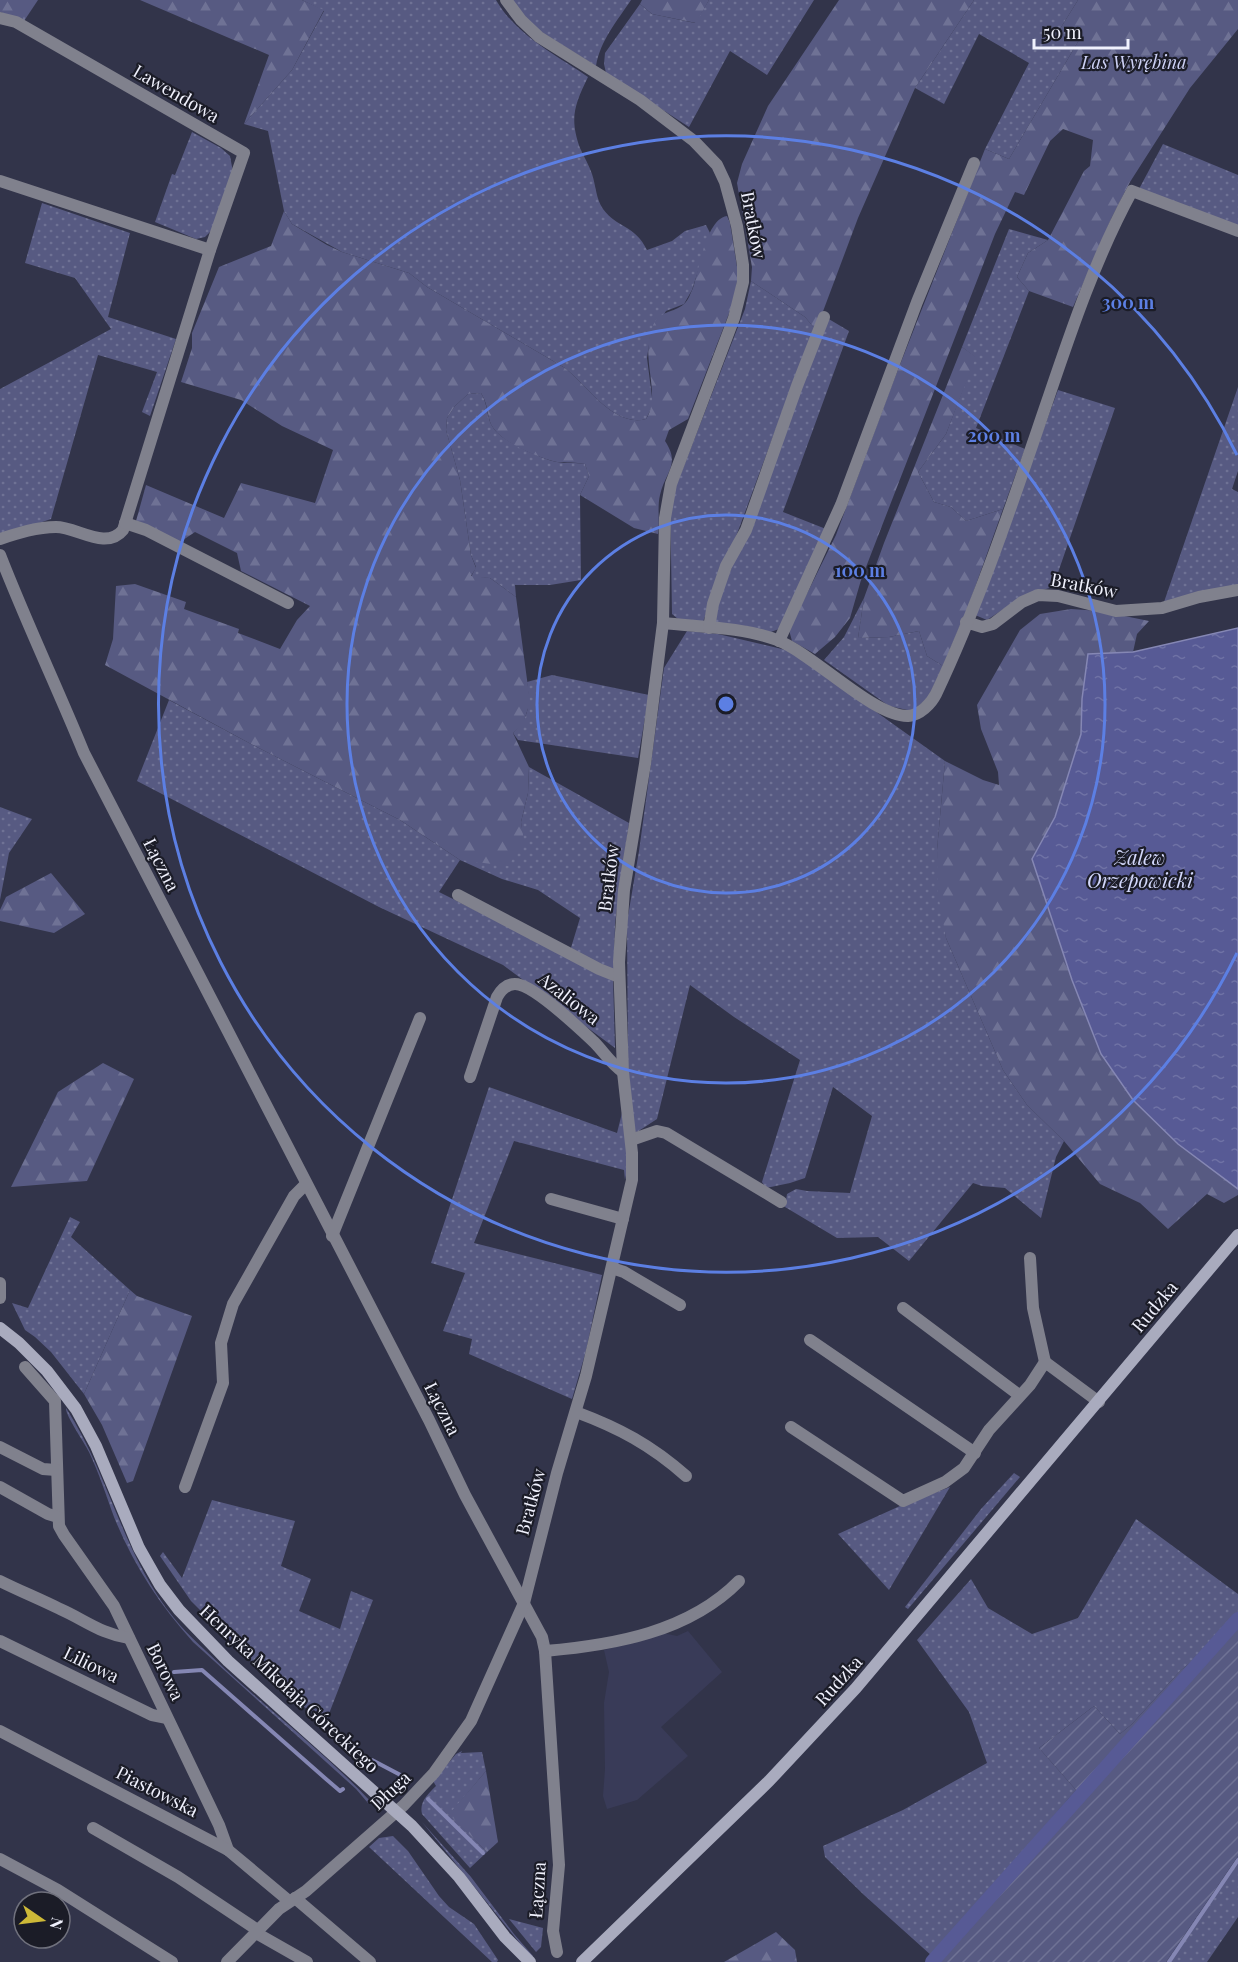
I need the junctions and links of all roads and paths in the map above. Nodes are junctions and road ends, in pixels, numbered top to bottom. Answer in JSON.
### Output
{"nodes":[{"id":1,"x":506,"y":0,"type":"edge"},
{"id":2,"x":0,"y":18,"type":"edge"},
{"id":3,"x":974,"y":163,"type":"dead end"},
{"id":4,"x":0,"y":181,"type":"edge"},
{"id":5,"x":1238,"y":231,"type":"edge"},
{"id":6,"x":210,"y":250,"type":"junction"},
{"id":7,"x":824,"y":316,"type":"dead end"},
{"id":8,"x":125,"y":524,"type":"junction"},
{"id":9,"x":0,"y":539,"type":"edge"},
{"id":10,"x":0,"y":555,"type":"edge"},
{"id":11,"x":1238,"y":590,"type":"edge"},
{"id":12,"x":288,"y":603,"type":"dead end"},
{"id":13,"x":966,"y":622,"type":"junction"},
{"id":14,"x":663,"y":623,"type":"junction"},
{"id":15,"x":709,"y":628,"type":"junction"},
{"id":16,"x":779,"y":641,"type":"junction"},
{"id":17,"x":458,"y":895,"type":"dead end"},
{"id":18,"x":620,"y":976,"type":"junction"},
{"id":19,"x":420,"y":1017,"type":"dead end"},
{"id":20,"x":623,"y":1072,"type":"junction"},
{"id":21,"x":470,"y":1077,"type":"dead end"},
{"id":22,"x":631,"y":1140,"type":"junction"},
{"id":23,"x":306,"y":1184,"type":"junction"},
{"id":24,"x":551,"y":1199,"type":"dead end"},
{"id":25,"x":781,"y":1202,"type":"dead end"},
{"id":26,"x":623,"y":1219,"type":"junction"},
{"id":27,"x":1238,"y":1235,"type":"edge"},
{"id":28,"x":332,"y":1236,"type":"junction"},
{"id":29,"x":1030,"y":1258,"type":"dead end"},
{"id":30,"x":612,"y":1268,"type":"junction"},
{"id":31,"x":0,"y":1283,"type":"edge"},
{"id":32,"x":0,"y":1299,"type":"edge"},
{"id":33,"x":680,"y":1305,"type":"dead end"},
{"id":34,"x":903,"y":1308,"type":"dead end"},
{"id":35,"x":0,"y":1328,"type":"edge"},
{"id":36,"x":810,"y":1340,"type":"dead end"},
{"id":37,"x":1045,"y":1362,"type":"junction"},
{"id":38,"x":25,"y":1367,"type":"dead end"},
{"id":39,"x":1020,"y":1395,"type":"junction"},
{"id":40,"x":1099,"y":1402,"type":"junction"},
{"id":41,"x":576,"y":1412,"type":"junction"},
{"id":42,"x":791,"y":1427,"type":"dead end"},
{"id":43,"x":0,"y":1447,"type":"edge"},
{"id":44,"x":975,"y":1453,"type":"junction"},
{"id":45,"x":56,"y":1470,"type":"junction"},
{"id":46,"x":686,"y":1476,"type":"dead end"},
{"id":47,"x":0,"y":1487,"type":"edge"},
{"id":48,"x":185,"y":1487,"type":"dead end"},
{"id":49,"x":58,"y":1517,"type":"junction"},
{"id":50,"x":0,"y":1581,"type":"edge"},
{"id":51,"x":739,"y":1581,"type":"dead end"},
{"id":52,"x":524,"y":1603,"type":"junction"},
{"id":53,"x":129,"y":1638,"type":"junction"},
{"id":54,"x":0,"y":1641,"type":"edge"},
{"id":55,"x":545,"y":1651,"type":"junction"},
{"id":56,"x":167,"y":1718,"type":"junction"},
{"id":57,"x":0,"y":1731,"type":"edge"},
{"id":58,"x":396,"y":1811,"type":"junction"},
{"id":59,"x":93,"y":1828,"type":"dead end"},
{"id":60,"x":228,"y":1850,"type":"junction"},
{"id":61,"x":0,"y":1859,"type":"edge"},
{"id":62,"x":292,"y":1899,"type":"junction"},
{"id":63,"x":258,"y":1932,"type":"junction"},
{"id":64,"x":505,"y":1937,"type":"junction"},
{"id":65,"x":556,"y":1952,"type":"dead end"},
{"id":66,"x":172,"y":1962,"type":"edge"},
{"id":67,"x":227,"y":1962,"type":"edge"},
{"id":68,"x":307,"y":1962,"type":"edge"},
{"id":69,"x":370,"y":1962,"type":"edge"},
{"id":70,"x":516,"y":1962,"type":"edge"},
{"id":71,"x":530,"y":1962,"type":"edge"},
{"id":72,"x":582,"y":1962,"type":"edge"}],
"edges":[{"from":1,"to":14,"type":"street","name":"Bratków"},
{"from":2,"to":6,"type":"street","name":"Lawendowa"},
{"from":3,"to":16,"type":"street"},
{"from":4,"to":6,"type":"street"},
{"from":5,"to":13,"type":"street"},
{"from":6,"to":8,"type":"street","name":"Lawendowa"},
{"from":7,"to":15,"type":"street"},
{"from":8,"to":9,"type":"street"},
{"from":8,"to":12,"type":"street"},
{"from":10,"to":23,"type":"street","name":"Łączna"},
{"from":11,"to":13,"type":"street","name":"Bratków"},
{"from":13,"to":16,"type":"street"},
{"from":14,"to":15,"type":"street"},
{"from":14,"to":18,"type":"street","name":"Bratków"},
{"from":15,"to":16,"type":"street"},
{"from":17,"to":18,"type":"street"},
{"from":18,"to":20,"type":"street","name":"Bratków"},
{"from":19,"to":28,"type":"street"},
{"from":20,"to":21,"type":"street","name":"Azaliowa"},
{"from":20,"to":22,"type":"street","name":"Bratków"},
{"from":22,"to":25,"type":"street"},
{"from":22,"to":26,"type":"street","name":"Bratków"},
{"from":23,"to":28,"type":"street","name":"Łączna"},
{"from":23,"to":48,"type":"street"},
{"from":24,"to":26,"type":"street"},
{"from":26,"to":30,"type":"street","name":"Bratków"},
{"from":27,"to":40,"type":"main road","name":"Rudzka"},
{"from":28,"to":52,"type":"street","name":"Łączna"},
{"from":29,"to":37,"type":"street"},
{"from":30,"to":33,"type":"street"},
{"from":30,"to":41,"type":"street","name":"Bratków"},
{"from":31,"to":32,"type":"street"},
{"from":34,"to":39,"type":"street"},
{"from":35,"to":58,"type":"main road","name":"Henryka Mikołaja Góreckiego"},
{"from":36,"to":44,"type":"street"},
{"from":37,"to":39,"type":"street"},
{"from":37,"to":40,"type":"street"},
{"from":38,"to":45,"type":"street","name":"Borowa"},
{"from":39,"to":44,"type":"street"},
{"from":40,"to":72,"type":"main road","name":"Rudzka"},
{"from":41,"to":46,"type":"street"},
{"from":41,"to":52,"type":"street","name":"Bratków"},
{"from":42,"to":44,"type":"street"},
{"from":43,"to":45,"type":"street"},
{"from":45,"to":49,"type":"street","name":"Borowa"},
{"from":47,"to":49,"type":"street"},
{"from":49,"to":53,"type":"street","name":"Borowa"},
{"from":50,"to":53,"type":"street"},
{"from":51,"to":55,"type":"street"},
{"from":52,"to":55,"type":"street","name":"Łączna"},
{"from":52,"to":58,"type":"street","name":"Długa"},
{"from":53,"to":56,"type":"street","name":"Borowa"},
{"from":54,"to":56,"type":"street","name":"Liliowa"},
{"from":55,"to":65,"type":"street","name":"Łączna"},
{"from":56,"to":60,"type":"street","name":"Borowa"},
{"from":57,"to":60,"type":"street","name":"Piastowska"},
{"from":58,"to":62,"type":"street","name":"Długa"},
{"from":58,"to":64,"type":"main road","name":"Henryka Mikołaja Góreckiego"},
{"from":59,"to":63,"type":"street"},
{"from":60,"to":62,"type":"street","name":"Piastowska"},
{"from":61,"to":66,"type":"street"},
{"from":62,"to":63,"type":"street","name":"Długa"},
{"from":62,"to":69,"type":"street","name":"Piastowska"},
{"from":63,"to":67,"type":"street","name":"Długa"},
{"from":63,"to":68,"type":"street"},
{"from":64,"to":70,"type":"main road","name":"Henryka Mikołaja Góreckiego"},
{"from":64,"to":71,"type":"main road","name":"Henryka Mikołaja Góreckiego"}]}
